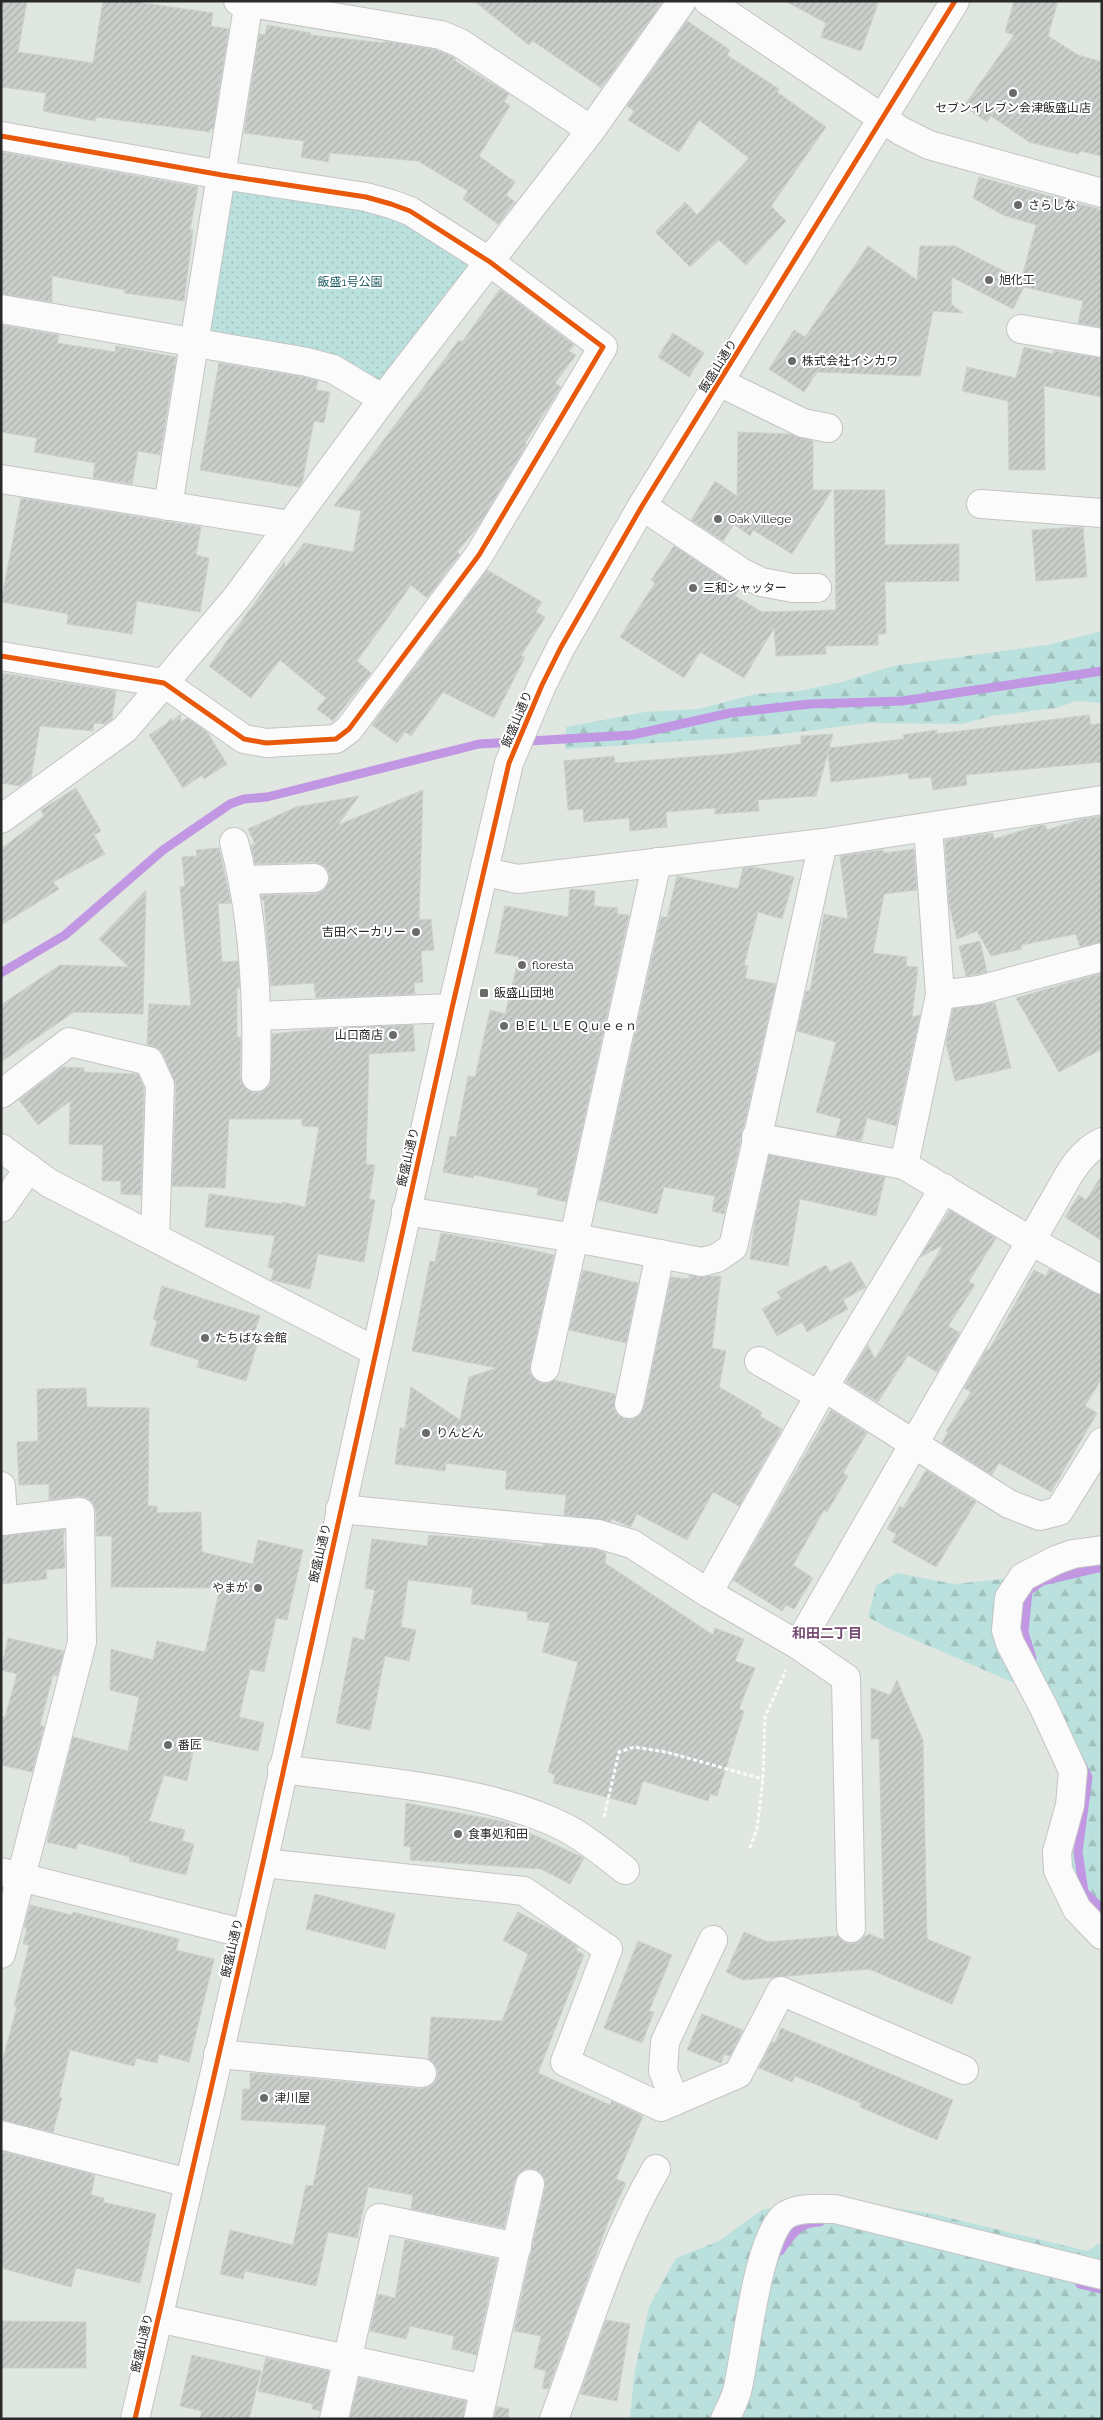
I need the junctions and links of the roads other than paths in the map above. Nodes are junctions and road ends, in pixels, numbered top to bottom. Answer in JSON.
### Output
{"nodes":[{"id":1,"x":682,"y":1,"type":"edge"},
{"id":2,"x":708,"y":1,"type":"edge"},
{"id":3,"x":955,"y":1,"type":"edge"},
{"id":4,"x":246,"y":2,"type":"edge"},
{"id":5,"x":883,"y":120,"type":"junction"},
{"id":6,"x":591,"y":130,"type":"junction"},
{"id":7,"x":1,"y":136,"type":"edge"},
{"id":8,"x":222,"y":174,"type":"junction"},
{"id":9,"x":1102,"y":193,"type":"edge"},
{"id":10,"x":490,"y":262,"type":"junction"},
{"id":11,"x":1,"y":309,"type":"edge"},
{"id":12,"x":1021,"y":329,"type":"dead end"},
{"id":13,"x":195,"y":342,"type":"junction"},
{"id":14,"x":1102,"y":343,"type":"edge"},
{"id":15,"x":720,"y":382,"type":"junction"},
{"id":16,"x":383,"y":399,"type":"junction"},
{"id":17,"x":828,"y":428,"type":"dead end"},
{"id":18,"x":1,"y":480,"type":"edge"},
{"id":19,"x":980,"y":504,"type":"dead end"},
{"id":20,"x":168,"y":506,"type":"junction"},
{"id":21,"x":642,"y":506,"type":"junction"},
{"id":22,"x":1102,"y":513,"type":"edge"},
{"id":23,"x":290,"y":525,"type":"junction"},
{"id":24,"x":816,"y":588,"type":"dead end"},
{"id":25,"x":1,"y":656,"type":"edge"},
{"id":26,"x":164,"y":683,"type":"junction"},
{"id":27,"x":1102,"y":800,"type":"edge"},
{"id":28,"x":1,"y":819,"type":"edge"},
{"id":29,"x":928,"y":828,"type":"junction"},
{"id":30,"x":234,"y":842,"type":"dead end"},
{"id":31,"x":823,"y":843,"type":"junction"},
{"id":32,"x":657,"y":862,"type":"junction"},
{"id":33,"x":485,"y":872,"type":"junction"},
{"id":34,"x":314,"y":878,"type":"dead end"},
{"id":35,"x":244,"y":880,"type":"junction"},
{"id":36,"x":1102,"y":957,"type":"edge"},
{"id":37,"x":940,"y":995,"type":"junction"},
{"id":38,"x":452,"y":1008,"type":"junction"},
{"id":39,"x":258,"y":1016,"type":"junction"},
{"id":40,"x":256,"y":1077,"type":"dead end"},
{"id":41,"x":1,"y":1094,"type":"edge"},
{"id":42,"x":756,"y":1137,"type":"junction"},
{"id":43,"x":1102,"y":1142,"type":"edge"},
{"id":44,"x":1,"y":1148,"type":"edge"},
{"id":45,"x":904,"y":1165,"type":"junction"},
{"id":46,"x":28,"y":1168,"type":"junction"},
{"id":47,"x":944,"y":1188,"type":"junction"},
{"id":48,"x":1,"y":1208,"type":"edge"},
{"id":49,"x":406,"y":1211,"type":"junction"},
{"id":50,"x":154,"y":1237,"type":"junction"},
{"id":51,"x":575,"y":1238,"type":"junction"},
{"id":52,"x":1031,"y":1241,"type":"junction"},
{"id":53,"x":660,"y":1254,"type":"junction"},
{"id":54,"x":1102,"y":1280,"type":"edge"},
{"id":55,"x":375,"y":1351,"type":"junction"},
{"id":56,"x":760,"y":1360,"type":"dead end"},
{"id":57,"x":545,"y":1368,"type":"dead end"},
{"id":58,"x":822,"y":1392,"type":"junction"},
{"id":59,"x":629,"y":1404,"type":"dead end"},
{"id":60,"x":1102,"y":1442,"type":"edge"},
{"id":61,"x":913,"y":1445,"type":"junction"},
{"id":62,"x":1,"y":1486,"type":"edge"},
{"id":63,"x":340,"y":1509,"type":"junction"},
{"id":64,"x":2,"y":1521,"type":"edge"},
{"id":65,"x":1102,"y":1550,"type":"edge"},
{"id":66,"x":708,"y":1593,"type":"junction"},
{"id":67,"x":798,"y":1645,"type":"junction"},
{"id":68,"x":282,"y":1769,"type":"junction"},
{"id":69,"x":263,"y":1863,"type":"junction"},
{"id":70,"x":625,"y":1870,"type":"dead end"},
{"id":71,"x":11,"y":1874,"type":"edge"},
{"id":72,"x":851,"y":1928,"type":"dead end"},
{"id":73,"x":246,"y":1934,"type":"junction"},
{"id":74,"x":1102,"y":1935,"type":"edge"},
{"id":75,"x":713,"y":1940,"type":"dead end"},
{"id":76,"x":1,"y":1954,"type":"edge"},
{"id":77,"x":218,"y":2054,"type":"junction"},
{"id":78,"x":964,"y":2070,"type":"dead end"},
{"id":79,"x":422,"y":2073,"type":"dead end"},
{"id":80,"x":675,"y":2101,"type":"junction"},
{"id":81,"x":1,"y":2135,"type":"edge"},
{"id":82,"x":656,"y":2169,"type":"dead end"},
{"id":83,"x":189,"y":2182,"type":"junction"},
{"id":84,"x":530,"y":2184,"type":"dead end"},
{"id":85,"x":517,"y":2247,"type":"junction"},
{"id":86,"x":1102,"y":2275,"type":"edge"},
{"id":87,"x":158,"y":2318,"type":"junction"},
{"id":88,"x":347,"y":2359,"type":"junction"},
{"id":89,"x":484,"y":2389,"type":"junction"},
{"id":90,"x":135,"y":2419,"type":"edge"},
{"id":91,"x":334,"y":2419,"type":"edge"},
{"id":92,"x":478,"y":2419,"type":"edge"},
{"id":93,"x":554,"y":2419,"type":"edge"},
{"id":94,"x":725,"y":2419,"type":"edge"}],
"edges":[{"from":1,"to":6,"type":"street"},
{"from":2,"to":5,"type":"street"},
{"from":3,"to":5,"type":"street","name":"飯盛山通り"},
{"from":4,"to":6,"type":"street"},
{"from":4,"to":8,"type":"street"},
{"from":5,"to":9,"type":"street"},
{"from":5,"to":15,"type":"street","name":"飯盛山通り"},
{"from":6,"to":10,"type":"street"},
{"from":7,"to":8,"type":"street"},
{"from":8,"to":10,"type":"street"},
{"from":8,"to":13,"type":"street"},
{"from":10,"to":16,"type":"street"},
{"from":10,"to":26,"type":"street"},
{"from":11,"to":13,"type":"street"},
{"from":12,"to":14,"type":"street"},
{"from":13,"to":16,"type":"street"},
{"from":13,"to":20,"type":"street"},
{"from":15,"to":17,"type":"street"},
{"from":15,"to":21,"type":"street","name":"飯盛山通り"},
{"from":16,"to":23,"type":"street"},
{"from":18,"to":20,"type":"street"},
{"from":19,"to":22,"type":"street"},
{"from":20,"to":23,"type":"street"},
{"from":21,"to":24,"type":"street"},
{"from":21,"to":33,"type":"street","name":"飯盛山通り"},
{"from":23,"to":26,"type":"street"},
{"from":25,"to":26,"type":"street"},
{"from":26,"to":28,"type":"street"},
{"from":27,"to":29,"type":"street"},
{"from":29,"to":31,"type":"street"},
{"from":29,"to":37,"type":"street"},
{"from":30,"to":35,"type":"street"},
{"from":31,"to":32,"type":"street"},
{"from":31,"to":42,"type":"street"},
{"from":32,"to":33,"type":"street"},
{"from":32,"to":51,"type":"street"},
{"from":33,"to":38,"type":"street","name":"飯盛山通り"},
{"from":34,"to":35,"type":"street"},
{"from":35,"to":39,"type":"street"},
{"from":36,"to":37,"type":"street"},
{"from":37,"to":45,"type":"street"},
{"from":38,"to":39,"type":"street"},
{"from":38,"to":49,"type":"street","name":"飯盛山通り"},
{"from":39,"to":40,"type":"street"},
{"from":41,"to":50,"type":"street"},
{"from":42,"to":45,"type":"street"},
{"from":42,"to":53,"type":"street"},
{"from":43,"to":52,"type":"street"},
{"from":44,"to":46,"type":"street"},
{"from":45,"to":47,"type":"street"},
{"from":46,"to":48,"type":"street"},
{"from":46,"to":50,"type":"street"},
{"from":47,"to":52,"type":"street"},
{"from":47,"to":58,"type":"street"},
{"from":49,"to":51,"type":"street"},
{"from":49,"to":55,"type":"street","name":"飯盛山通り"},
{"from":50,"to":55,"type":"street"},
{"from":51,"to":53,"type":"street"},
{"from":51,"to":57,"type":"street"},
{"from":52,"to":54,"type":"street"},
{"from":52,"to":61,"type":"street"},
{"from":53,"to":59,"type":"street"},
{"from":55,"to":63,"type":"street","name":"飯盛山通り"},
{"from":56,"to":58,"type":"street"},
{"from":58,"to":61,"type":"street"},
{"from":58,"to":66,"type":"street"},
{"from":60,"to":61,"type":"street"},
{"from":61,"to":67,"type":"street"},
{"from":62,"to":64,"type":"street"},
{"from":63,"to":66,"type":"street"},
{"from":63,"to":68,"type":"street","name":"飯盛山通り"},
{"from":64,"to":71,"type":"street"},
{"from":65,"to":74,"type":"street"},
{"from":66,"to":67,"type":"street"},
{"from":67,"to":72,"type":"street"},
{"from":68,"to":69,"type":"street","name":"飯盛山通り"},
{"from":68,"to":70,"type":"street"},
{"from":69,"to":73,"type":"street","name":"飯盛山通り"},
{"from":69,"to":80,"type":"street"},
{"from":71,"to":73,"type":"street"},
{"from":71,"to":76,"type":"street"},
{"from":73,"to":77,"type":"street","name":"飯盛山通り"},
{"from":75,"to":80,"type":"street"},
{"from":77,"to":79,"type":"street"},
{"from":77,"to":83,"type":"street","name":"飯盛山通り"},
{"from":78,"to":80,"type":"street"},
{"from":81,"to":83,"type":"street"},
{"from":82,"to":93,"type":"street"},
{"from":83,"to":87,"type":"street","name":"飯盛山通り"},
{"from":84,"to":85,"type":"street"},
{"from":85,"to":88,"type":"street"},
{"from":85,"to":89,"type":"street"},
{"from":86,"to":94,"type":"street"},
{"from":87,"to":88,"type":"street"},
{"from":87,"to":90,"type":"street","name":"飯盛山通り"},
{"from":88,"to":89,"type":"street"},
{"from":88,"to":91,"type":"street"},
{"from":89,"to":92,"type":"street"}]}
